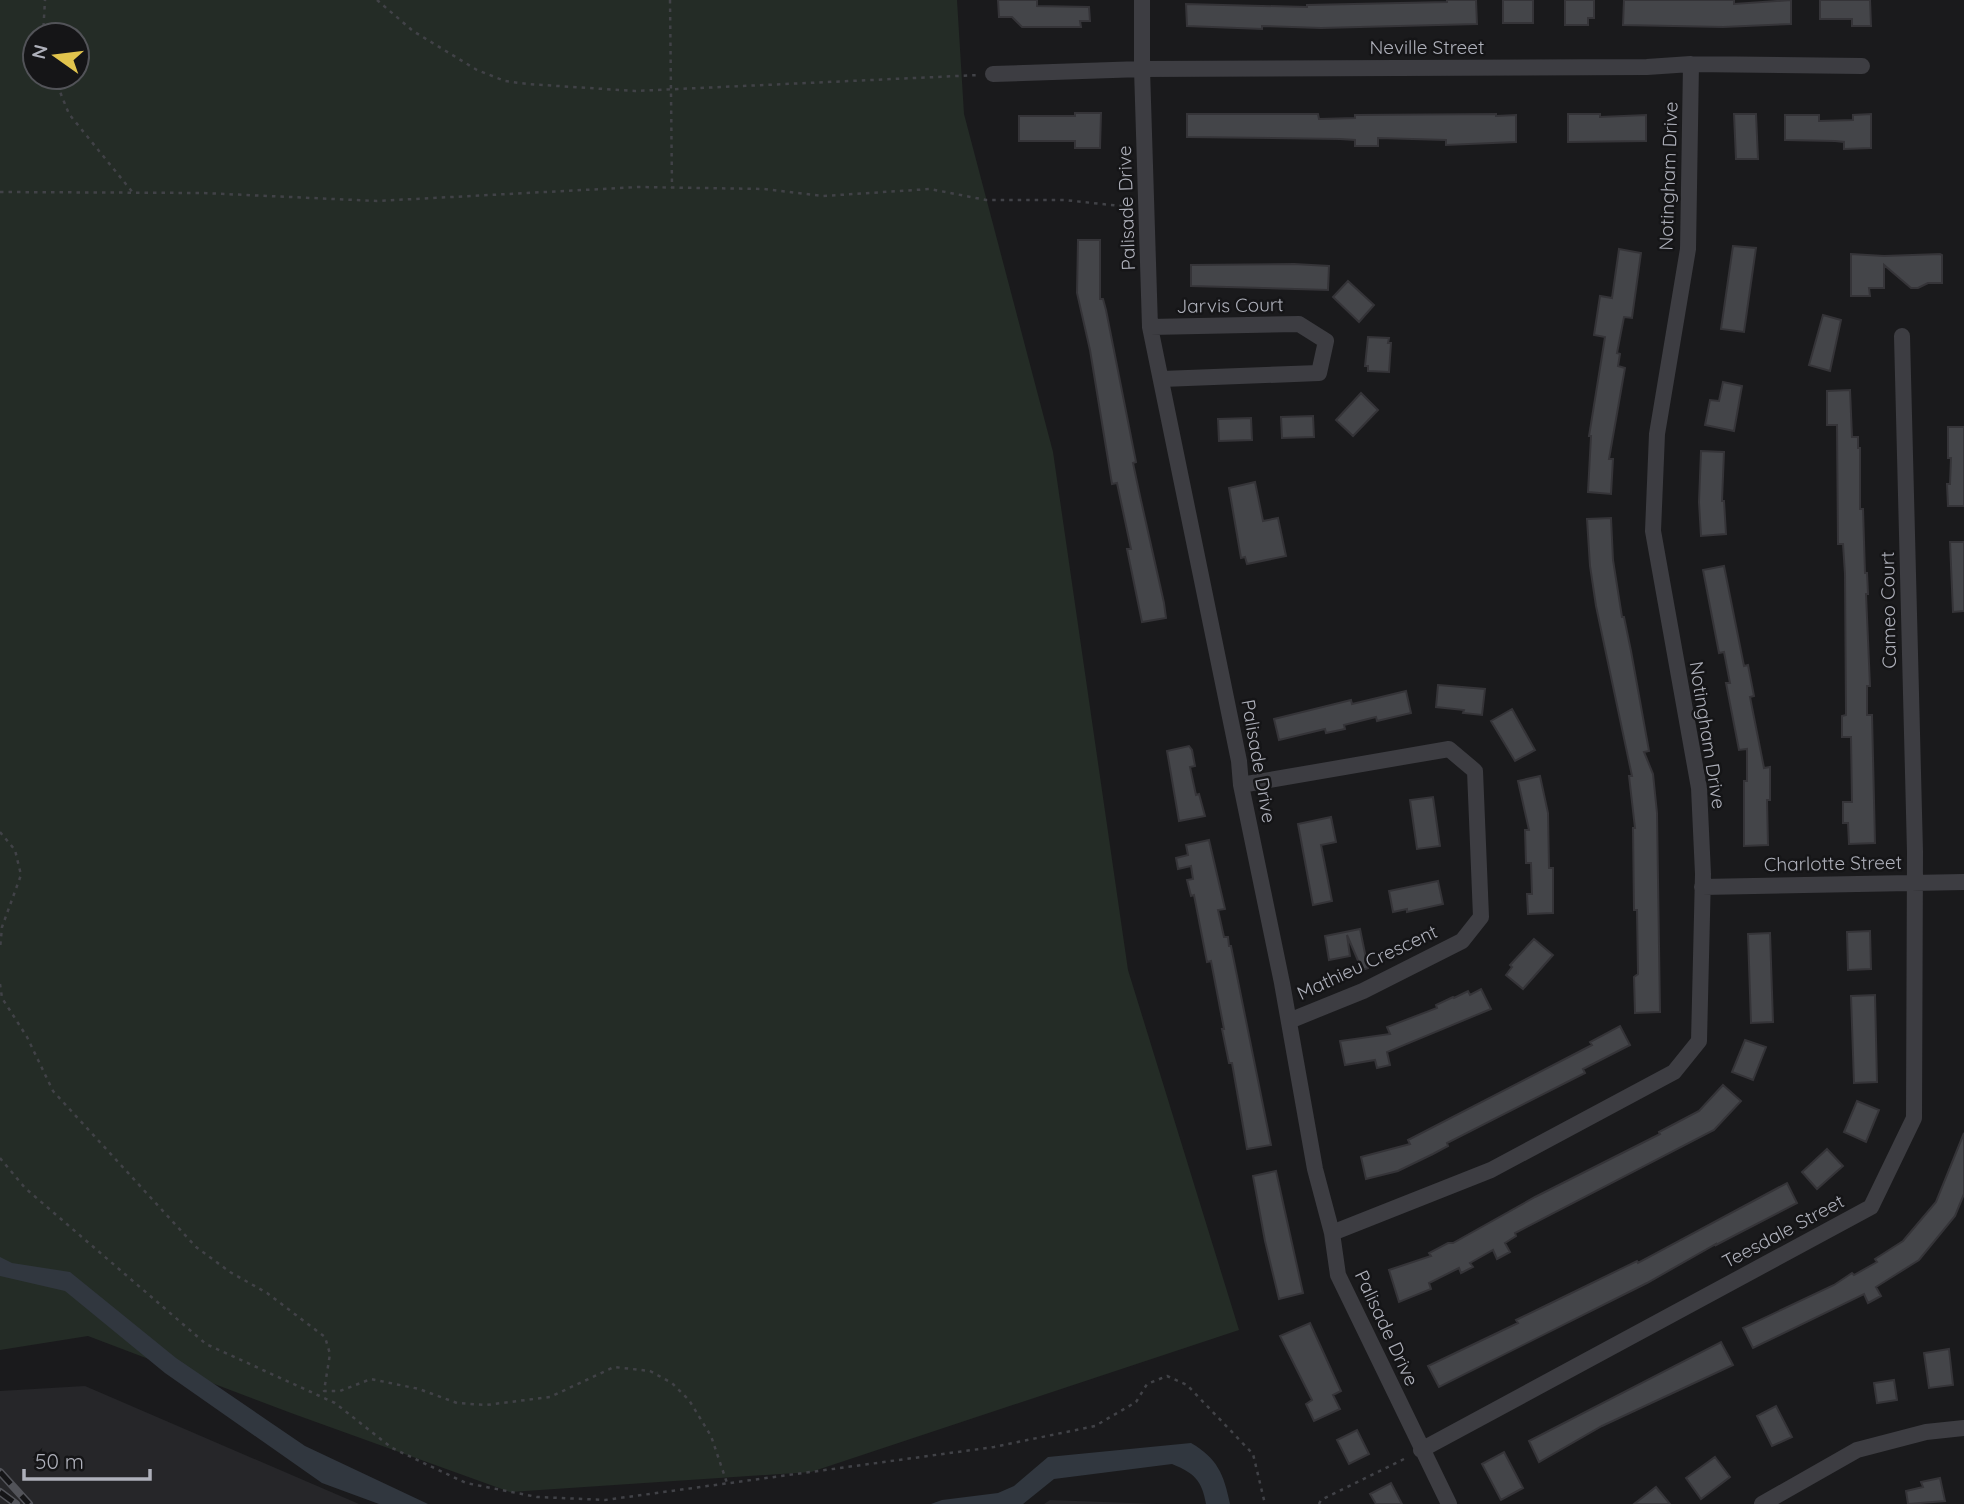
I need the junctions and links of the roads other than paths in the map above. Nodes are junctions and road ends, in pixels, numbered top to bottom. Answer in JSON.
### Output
{"nodes":[{"id":1,"x":1142,"y":0,"type":"edge"},
{"id":2,"x":1692,"y":64,"type":"junction"},
{"id":3,"x":1862,"y":66,"type":"dead end"},
{"id":4,"x":1142,"y":69,"type":"junction"},
{"id":5,"x":993,"y":74,"type":"road end"},
{"id":6,"x":1150,"y":327,"type":"junction"},
{"id":7,"x":1902,"y":337,"type":"dead end"},
{"id":8,"x":1162,"y":379,"type":"junction"},
{"id":9,"x":1241,"y":785,"type":"junction"},
{"id":10,"x":1964,"y":882,"type":"edge"},
{"id":11,"x":1913,"y":883,"type":"junction"},
{"id":12,"x":1702,"y":887,"type":"junction"},
{"id":13,"x":1289,"y":1021,"type":"junction"},
{"id":14,"x":1332,"y":1233,"type":"junction"},
{"id":15,"x":1964,"y":1428,"type":"edge"},
{"id":16,"x":1421,"y":1450,"type":"junction"},
{"id":17,"x":1449,"y":1504,"type":"edge"},
{"id":18,"x":1762,"y":1504,"type":"edge"}],
"edges":[{"from":1,"to":4,"type":"street","name":"Palisade Drive"},
{"from":2,"to":3,"type":"street","name":"Neville Street"},
{"from":2,"to":4,"type":"street","name":"Neville Street"},
{"from":2,"to":12,"type":"street","name":"Notingham Drive"},
{"from":4,"to":5,"type":"street","name":"Neville Street"},
{"from":4,"to":6,"type":"street","name":"Palisade Drive"},
{"from":6,"to":8,"type":"street","name":"Palisade Drive"},
{"from":6,"to":8,"type":"street","name":"Jarvis Court"},
{"from":7,"to":11,"type":"street","name":"Cameo Court"},
{"from":8,"to":9,"type":"street","name":"Palisade Drive"},
{"from":9,"to":13,"type":"street","name":"Palisade Drive"},
{"from":9,"to":13,"type":"street","name":"Mathieu Crescent"},
{"from":10,"to":11,"type":"street","name":"Charlotte Street"},
{"from":11,"to":12,"type":"street","name":"Charlotte Street"},
{"from":11,"to":16,"type":"street","name":"Teesdale Street"},
{"from":12,"to":14,"type":"street","name":"Notingham Drive"},
{"from":13,"to":14,"type":"street","name":"Palisade Drive"},
{"from":14,"to":16,"type":"street","name":"Palisade Drive"},
{"from":15,"to":18,"type":"street"},
{"from":16,"to":17,"type":"street","name":"Palisade Drive"}]}
